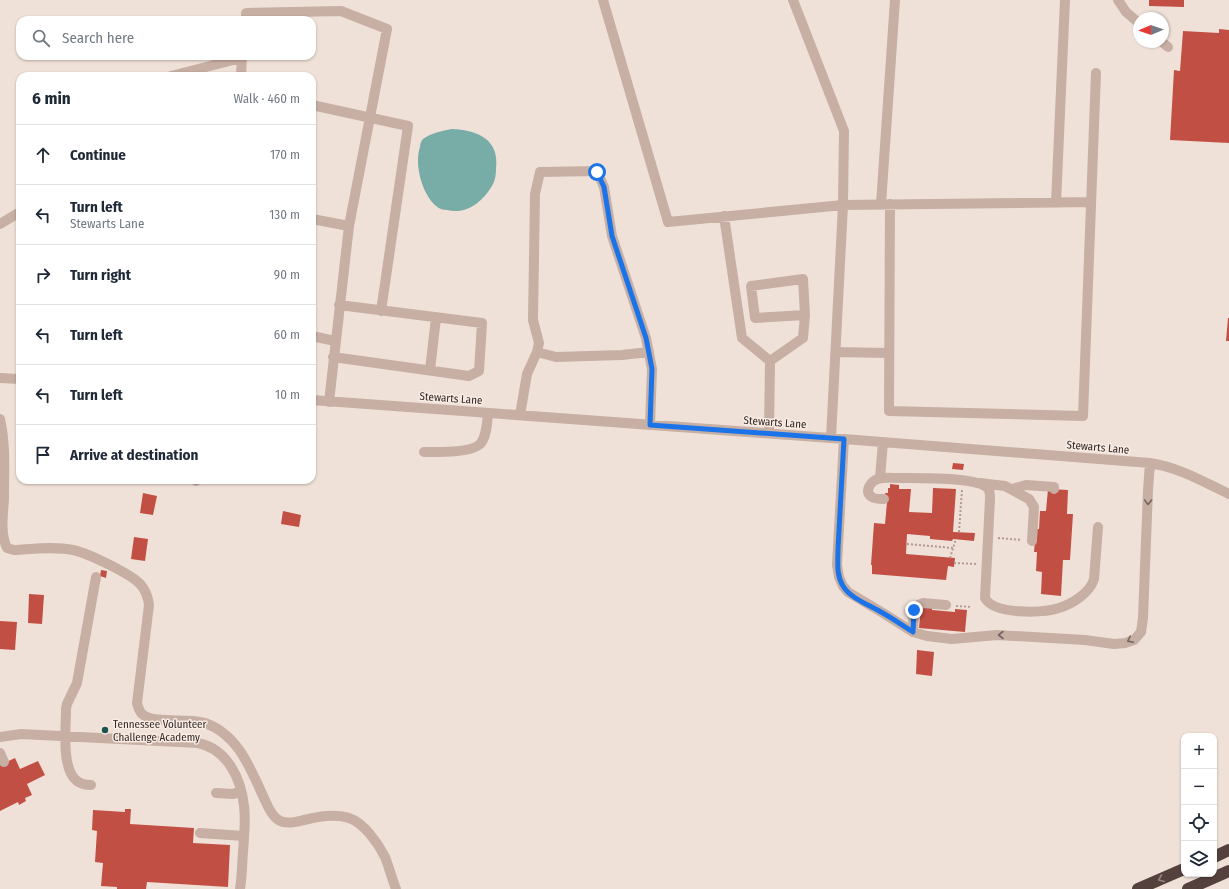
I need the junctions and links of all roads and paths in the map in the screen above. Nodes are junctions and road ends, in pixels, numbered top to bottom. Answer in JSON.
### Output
{"nodes":[{"id":1,"x":603,"y":0,"type":"edge"},
{"id":2,"x":793,"y":0,"type":"edge"},
{"id":3,"x":895,"y":0,"type":"edge"},
{"id":4,"x":1065,"y":0,"type":"edge"},
{"id":5,"x":1118,"y":0,"type":"edge"},
{"id":6,"x":246,"y":16,"type":"edge"},
{"id":7,"x":1133,"y":18,"type":"edge"},
{"id":8,"x":230,"y":60,"type":"edge"},
{"id":9,"x":241,"y":60,"type":"edge"},
{"id":10,"x":186,"y":72,"type":"edge"},
{"id":11,"x":240,"y":72,"type":"edge"},
{"id":12,"x":1096,"y":73,"type":"dead end"},
{"id":13,"x":316,"y":106,"type":"edge"},
{"id":14,"x":370,"y":118,"type":"junction"},
{"id":15,"x":1091,"y":202,"type":"junction"},
{"id":16,"x":1056,"y":203,"type":"junction"},
{"id":17,"x":885,"y":204,"type":"junction"},
{"id":18,"x":843,"y":205,"type":"junction"},
{"id":19,"x":16,"y":214,"type":"edge"},
{"id":20,"x":724,"y":216,"type":"junction"},
{"id":21,"x":316,"y":220,"type":"edge"},
{"id":22,"x":0,"y":224,"type":"edge"},
{"id":23,"x":349,"y":226,"type":"junction"},
{"id":24,"x":340,"y":305,"type":"junction"},
{"id":25,"x":381,"y":311,"type":"junction"},
{"id":26,"x":805,"y":315,"type":"junction"},
{"id":27,"x":436,"y":318,"type":"junction"},
{"id":28,"x":316,"y":337,"type":"edge"},
{"id":29,"x":335,"y":342,"type":"junction"},
{"id":30,"x":537,"y":352,"type":"junction"},
{"id":31,"x":649,"y":352,"type":"junction"},
{"id":32,"x":836,"y":352,"type":"junction"},
{"id":33,"x":889,"y":352,"type":"junction"},
{"id":34,"x":333,"y":357,"type":"junction"},
{"id":35,"x":770,"y":361,"type":"junction"},
{"id":36,"x":430,"y":370,"type":"junction"},
{"id":37,"x":0,"y":378,"type":"edge"},
{"id":38,"x":16,"y":379,"type":"edge"},
{"id":39,"x":316,"y":400,"type":"edge"},
{"id":40,"x":329,"y":402,"type":"junction"},
{"id":41,"x":488,"y":413,"type":"junction"},
{"id":42,"x":520,"y":415,"type":"junction"},
{"id":43,"x":0,"y":419,"type":"edge"},
{"id":44,"x":650,"y":425,"type":"junction"},
{"id":45,"x":769,"y":434,"type":"junction"},
{"id":46,"x":832,"y":438,"type":"junction"},
{"id":47,"x":844,"y":439,"type":"junction"},
{"id":48,"x":883,"y":442,"type":"junction"},
{"id":49,"x":424,"y":452,"type":"dead end"},
{"id":50,"x":1150,"y":464,"type":"junction"},
{"id":51,"x":880,"y":478,"type":"junction"},
{"id":52,"x":959,"y":480,"type":"junction"},
{"id":53,"x":975,"y":482,"type":"junction"},
{"id":54,"x":1012,"y":489,"type":"junction"},
{"id":55,"x":1054,"y":489,"type":"dead end"},
{"id":56,"x":1229,"y":494,"type":"edge"},
{"id":57,"x":884,"y":499,"type":"dead end"},
{"id":58,"x":1098,"y":527,"type":"dead end"},
{"id":59,"x":959,"y":532,"type":"dead end"},
{"id":60,"x":988,"y":538,"type":"junction"},
{"id":61,"x":956,"y":539,"type":"dead end"},
{"id":62,"x":1032,"y":541,"type":"joint"},
{"id":63,"x":2,"y":542,"type":"edge"},
{"id":64,"x":907,"y":544,"type":"dead end"},
{"id":65,"x":953,"y":548,"type":"junction"},
{"id":66,"x":950,"y":558,"type":"dead end"},
{"id":67,"x":954,"y":562,"type":"dead end"},
{"id":68,"x":976,"y":564,"type":"dead end"},
{"id":69,"x":96,"y":577,"type":"dead end"},
{"id":70,"x":946,"y":605,"type":"joint"},
{"id":71,"x":964,"y":606,"type":"junction"},
{"id":72,"x":972,"y":607,"type":"dead end"},
{"id":73,"x":963,"y":610,"type":"dead end"},
{"id":74,"x":913,"y":632,"type":"junction"},
{"id":75,"x":66,"y":736,"type":"junction"},
{"id":76,"x":0,"y":737,"type":"edge"},
{"id":77,"x":91,"y":785,"type":"dead end"},
{"id":78,"x":241,"y":791,"type":"junction"},
{"id":79,"x":216,"y":793,"type":"dead end"},
{"id":80,"x":200,"y":833,"type":"dead end"},
{"id":81,"x":244,"y":836,"type":"junction"},
{"id":82,"x":1229,"y":850,"type":"edge"},
{"id":83,"x":1217,"y":856,"type":"edge"},
{"id":84,"x":1181,"y":871,"type":"edge"},
{"id":85,"x":1229,"y":871,"type":"edge"},
{"id":86,"x":240,"y":889,"type":"edge"},
{"id":87,"x":396,"y":889,"type":"edge"},
{"id":88,"x":1138,"y":889,"type":"edge"},
{"id":89,"x":1188,"y":889,"type":"edge"}],
"edges":[{"from":1,"to":20,"type":"street"},
{"from":2,"to":18,"type":"street"},
{"from":3,"to":17,"type":"street"},
{"from":4,"to":16,"type":"street"},
{"from":5,"to":7,"type":"street"},
{"from":6,"to":14,"type":"street"},
{"from":8,"to":10,"type":"street"},
{"from":9,"to":11,"type":"street"},
{"from":12,"to":15,"type":"street"},
{"from":13,"to":14,"type":"street"},
{"from":14,"to":23,"type":"street"},
{"from":14,"to":25,"type":"street"},
{"from":15,"to":16,"type":"street"},
{"from":15,"to":33,"type":"street"},
{"from":16,"to":17,"type":"street"},
{"from":17,"to":18,"type":"street"},
{"from":17,"to":33,"type":"street"},
{"from":18,"to":20,"type":"street"},
{"from":18,"to":32,"type":"street"},
{"from":19,"to":22,"type":"street"},
{"from":20,"to":35,"type":"street"},
{"from":21,"to":23,"type":"street"},
{"from":23,"to":24,"type":"street"},
{"from":24,"to":25,"type":"street"},
{"from":24,"to":29,"type":"street"},
{"from":25,"to":27,"type":"street"},
{"from":26,"to":26,"type":"street"},
{"from":26,"to":35,"type":"street"},
{"from":27,"to":36,"type":"street"},
{"from":27,"to":36,"type":"street"},
{"from":28,"to":29,"type":"street"},
{"from":29,"to":34,"type":"street"},
{"from":30,"to":31,"type":"street"},
{"from":30,"to":31,"type":"street"},
{"from":30,"to":42,"type":"street"},
{"from":31,"to":44,"type":"street"},
{"from":32,"to":33,"type":"street"},
{"from":32,"to":46,"type":"street"},
{"from":34,"to":36,"type":"street"},
{"from":34,"to":40,"type":"street"},
{"from":35,"to":45,"type":"street"},
{"from":37,"to":38,"type":"street"},
{"from":39,"to":40,"type":"street","name":"Stewarts Lane"},
{"from":40,"to":41,"type":"street","name":"Stewarts Lane"},
{"from":41,"to":42,"type":"street","name":"Stewarts Lane"},
{"from":41,"to":49,"type":"street"},
{"from":42,"to":44,"type":"street","name":"Stewarts Lane"},
{"from":43,"to":63,"type":"street"},
{"from":44,"to":45,"type":"street","name":"Stewarts Lane"},
{"from":45,"to":46,"type":"street","name":"Stewarts Lane"},
{"from":46,"to":47,"type":"street","name":"Stewarts Lane"},
{"from":47,"to":48,"type":"street","name":"Stewarts Lane"},
{"from":47,"to":74,"type":"street"},
{"from":48,"to":50,"type":"street","name":"Stewarts Lane"},
{"from":48,"to":51,"type":"street"},
{"from":50,"to":56,"type":"street","name":"Stewarts Lane"},
{"from":50,"to":74,"type":"street","one_way":true},
{"from":51,"to":52,"type":"street"},
{"from":51,"to":57,"type":"street"},
{"from":52,"to":53,"type":"street"},
{"from":52,"to":59,"type":"path"},
{"from":53,"to":54,"type":"street"},
{"from":53,"to":60,"type":"street"},
{"from":54,"to":55,"type":"street"},
{"from":54,"to":62,"type":"street"},
{"from":58,"to":60,"type":"street"},
{"from":60,"to":62,"type":"path"},
{"from":61,"to":65,"type":"path"},
{"from":63,"to":87,"type":"street"},
{"from":64,"to":65,"type":"path"},
{"from":65,"to":66,"type":"path"},
{"from":67,"to":68,"type":"path"},
{"from":69,"to":75,"type":"street"},
{"from":70,"to":71,"type":"path"},
{"from":70,"to":74,"type":"street"},
{"from":71,"to":72,"type":"path"},
{"from":71,"to":73,"type":"path"},
{"from":75,"to":76,"type":"street"},
{"from":75,"to":77,"type":"street"},
{"from":75,"to":78,"type":"street"},
{"from":78,"to":79,"type":"street"},
{"from":78,"to":81,"type":"street"},
{"from":80,"to":81,"type":"street"},
{"from":81,"to":86,"type":"street"},
{"from":82,"to":83,"type":"highway"},
{"from":84,"to":88,"type":"highway","one_way":true},
{"from":85,"to":89,"type":"highway"}]}
